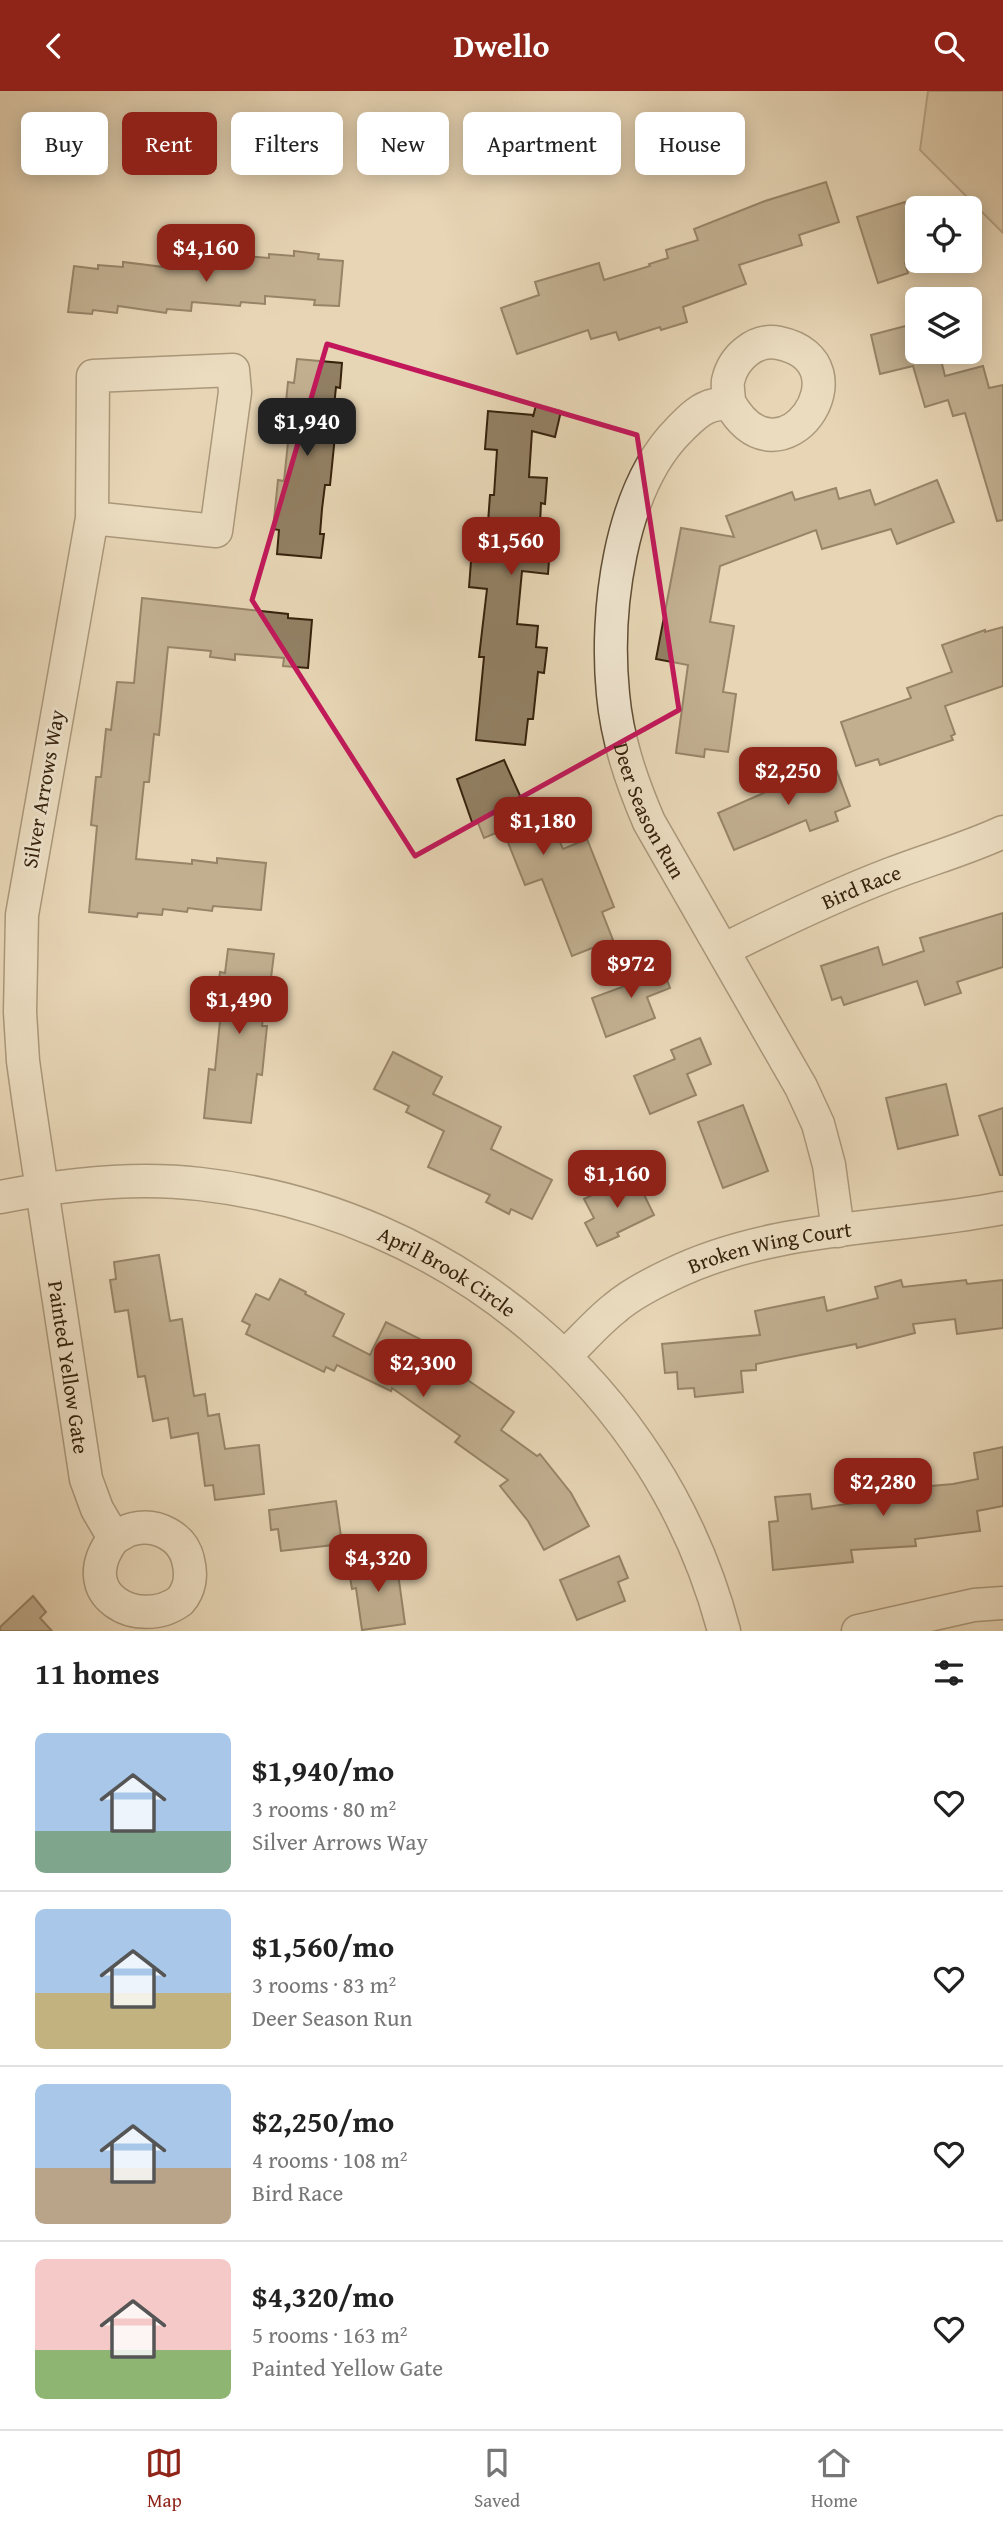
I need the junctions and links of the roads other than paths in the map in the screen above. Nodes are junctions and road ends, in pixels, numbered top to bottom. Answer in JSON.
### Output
{"nodes":[{"id":1,"x":729,"y":402,"type":"dead end"},
{"id":2,"x":92,"y":518,"type":"junction"},
{"id":3,"x":1003,"y":832,"type":"edge"},
{"id":4,"x":723,"y":950,"type":"junction"},
{"id":5,"x":43,"y":1188,"type":"junction"},
{"id":6,"x":0,"y":1197,"type":"edge"},
{"id":7,"x":1003,"y":1208,"type":"edge"},
{"id":8,"x":838,"y":1231,"type":"junction"},
{"id":9,"x":565,"y":1356,"type":"junction"},
{"id":10,"x":114,"y":1538,"type":"dead end"},
{"id":11,"x":1003,"y":1602,"type":"edge"},
{"id":12,"x":724,"y":1631,"type":"edge"},
{"id":13,"x":858,"y":1631,"type":"edge"}],
"edges":[{"from":1,"to":4,"type":"street","name":"Deer Season Run"},
{"from":2,"to":2,"type":"street","name":"Silver Arrows Way"},
{"from":2,"to":5,"type":"street","name":"Silver Arrows Way"},
{"from":3,"to":4,"type":"street","name":"Bird Race"},
{"from":4,"to":8,"type":"street","name":"Deer Season Run"},
{"from":5,"to":6,"type":"street","name":"April Brook Circle"},
{"from":5,"to":9,"type":"street","name":"April Brook Circle"},
{"from":5,"to":10,"type":"street","name":"Painted Yellow Gate"},
{"from":7,"to":8,"type":"street","name":"Broken Wing Court"},
{"from":8,"to":9,"type":"street","name":"Broken Wing Court"},
{"from":9,"to":12,"type":"street","name":"April Brook Circle"},
{"from":11,"to":13,"type":"street"}]}
